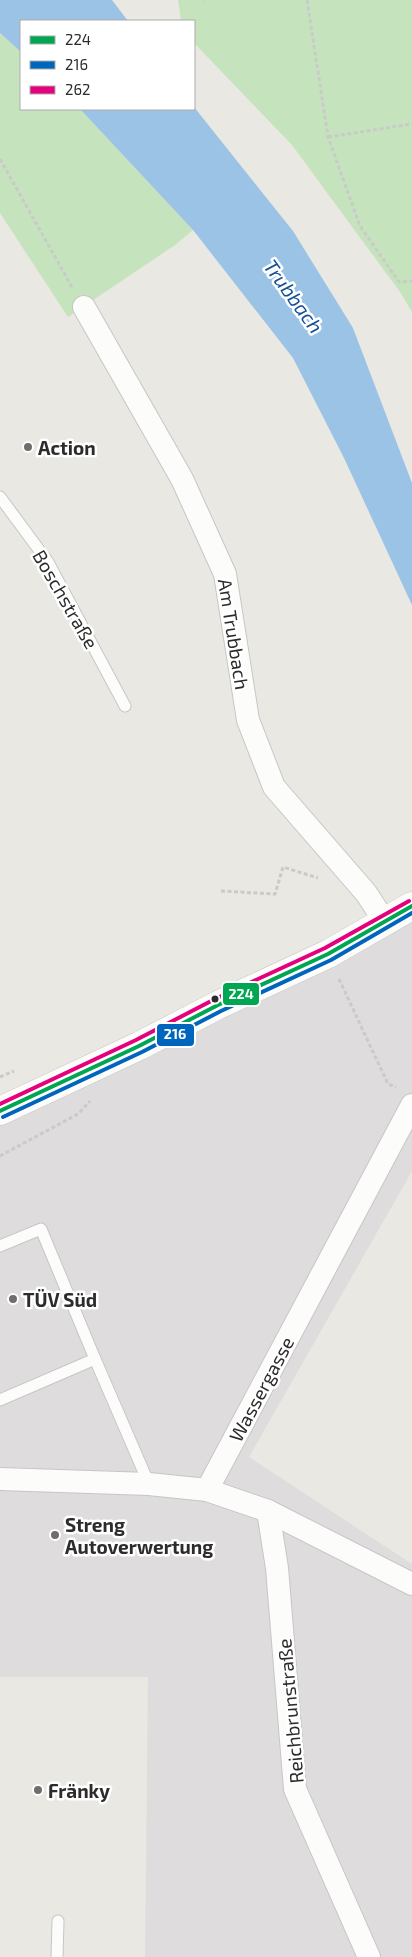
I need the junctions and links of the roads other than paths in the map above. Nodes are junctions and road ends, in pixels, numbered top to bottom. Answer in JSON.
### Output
{"nodes":[{"id":1,"x":84,"y":307,"type":"road end"},
{"id":2,"x":0,"y":497,"type":"edge"},
{"id":3,"x":125,"y":706,"type":"dead end"},
{"id":4,"x":412,"y":906,"type":"edge"},
{"id":5,"x":385,"y":922,"type":"junction"},
{"id":6,"x":408,"y":1098,"type":"edge"},
{"id":7,"x":0,"y":1111,"type":"edge"},
{"id":8,"x":0,"y":1246,"type":"edge"},
{"id":9,"x":95,"y":1359,"type":"junction"},
{"id":10,"x":0,"y":1400,"type":"edge"},
{"id":11,"x":0,"y":1479,"type":"edge"},
{"id":12,"x":149,"y":1484,"type":"junction"},
{"id":13,"x":207,"y":1490,"type":"junction"},
{"id":14,"x":268,"y":1511,"type":"junction"},
{"id":15,"x":412,"y":1584,"type":"edge"},
{"id":16,"x":58,"y":1921,"type":"dead end"},
{"id":17,"x":57,"y":1957,"type":"edge"},
{"id":18,"x":370,"y":1957,"type":"edge"}],
"edges":[{"from":1,"to":5,"type":"street","name":"Am Trubbach"},
{"from":2,"to":3,"type":"lane","name":"Boschstraße"},
{"from":4,"to":5,"type":"main road"},
{"from":5,"to":7,"type":"main road"},
{"from":6,"to":13,"type":"street","name":"Wassergasse"},
{"from":8,"to":9,"type":"lane"},
{"from":9,"to":10,"type":"lane"},
{"from":9,"to":12,"type":"lane"},
{"from":11,"to":12,"type":"street"},
{"from":12,"to":13,"type":"street"},
{"from":13,"to":14,"type":"street"},
{"from":14,"to":15,"type":"street"},
{"from":14,"to":18,"type":"street","name":"Reichbrunstraße"},
{"from":16,"to":17,"type":"lane"}]}
